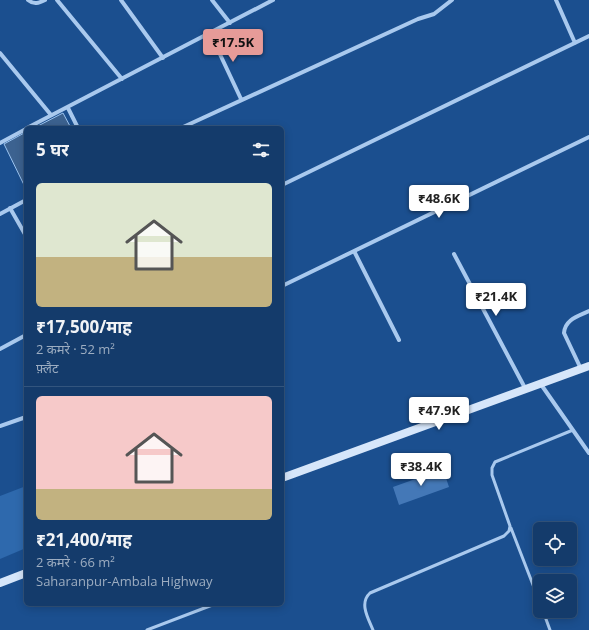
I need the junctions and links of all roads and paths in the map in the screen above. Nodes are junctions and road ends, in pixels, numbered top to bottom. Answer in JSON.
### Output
{"nodes":[{"id":1,"x":28,"y":0,"type":"edge"},
{"id":2,"x":45,"y":0,"type":"edge"},
{"id":3,"x":56,"y":0,"type":"edge"},
{"id":4,"x":121,"y":0,"type":"edge"},
{"id":5,"x":212,"y":0,"type":"edge"},
{"id":6,"x":273,"y":0,"type":"edge"},
{"id":7,"x":452,"y":0,"type":"edge"},
{"id":8,"x":556,"y":0,"type":"edge"},
{"id":9,"x":230,"y":23,"type":"junction"},
{"id":10,"x":210,"y":33,"type":"junction"},
{"id":11,"x":589,"y":36,"type":"edge"},
{"id":12,"x":575,"y":43,"type":"junction"},
{"id":13,"x":0,"y":53,"type":"edge"},
{"id":14,"x":163,"y":58,"type":"junction"},
{"id":15,"x":2,"y":59,"type":"edge"},
{"id":16,"x":122,"y":79,"type":"junction"},
{"id":17,"x":241,"y":99,"type":"junction"},
{"id":18,"x":68,"y":108,"type":"junction"},
{"id":19,"x":51,"y":115,"type":"junction"},
{"id":20,"x":31,"y":126,"type":"edge"},
{"id":21,"x":77,"y":126,"type":"edge"},
{"id":22,"x":185,"y":126,"type":"edge"},
{"id":23,"x":24,"y":130,"type":"edge"},
{"id":24,"x":589,"y":137,"type":"edge"},
{"id":25,"x":0,"y":143,"type":"edge"},
{"id":26,"x":284,"y":184,"type":"edge"},
{"id":27,"x":24,"y":201,"type":"edge"},
{"id":28,"x":10,"y":208,"type":"junction"},
{"id":29,"x":0,"y":214,"type":"edge"},
{"id":30,"x":24,"y":232,"type":"edge"},
{"id":31,"x":354,"y":251,"type":"junction"},
{"id":32,"x":454,"y":254,"type":"dead end"},
{"id":33,"x":284,"y":285,"type":"edge"},
{"id":34,"x":589,"y":311,"type":"edge"},
{"id":35,"x":24,"y":336,"type":"edge"},
{"id":36,"x":399,"y":340,"type":"dead end"},
{"id":37,"x":0,"y":349,"type":"edge"},
{"id":38,"x":589,"y":366,"type":"edge"},
{"id":39,"x":580,"y":369,"type":"junction"},
{"id":40,"x":540,"y":383,"type":"junction"},
{"id":41,"x":525,"y":388,"type":"junction"},
{"id":42,"x":24,"y":418,"type":"edge"},
{"id":43,"x":0,"y":426,"type":"edge"},
{"id":44,"x":573,"y":430,"type":"junction"},
{"id":45,"x":589,"y":453,"type":"edge"},
{"id":46,"x":284,"y":477,"type":"edge"},
{"id":47,"x":510,"y":526,"type":"junction"},
{"id":48,"x":24,"y":574,"type":"edge"},
{"id":49,"x":0,"y":583,"type":"edge"},
{"id":50,"x":533,"y":585,"type":"edge"},
{"id":51,"x":210,"y":606,"type":"edge"},
{"id":52,"x":546,"y":618,"type":"edge"},
{"id":53,"x":147,"y":630,"type":"edge"},
{"id":54,"x":373,"y":630,"type":"edge"},
{"id":55,"x":550,"y":630,"type":"edge"}],
"edges":[{"from":1,"to":2,"type":"street"},
{"from":3,"to":16,"type":"street"},
{"from":4,"to":14,"type":"street"},
{"from":5,"to":9,"type":"street"},
{"from":6,"to":9,"type":"street"},
{"from":7,"to":17,"type":"street"},
{"from":8,"to":12,"type":"street"},
{"from":9,"to":10,"type":"street"},
{"from":10,"to":14,"type":"street"},
{"from":10,"to":17,"type":"street"},
{"from":11,"to":12,"type":"street"},
{"from":12,"to":26,"type":"street"},
{"from":13,"to":15,"type":"street"},
{"from":14,"to":16,"type":"street"},
{"from":15,"to":19,"type":"street"},
{"from":16,"to":18,"type":"street"},
{"from":17,"to":22,"type":"street"},
{"from":18,"to":19,"type":"street"},
{"from":18,"to":21,"type":"street"},
{"from":19,"to":20,"type":"street"},
{"from":23,"to":25,"type":"street"},
{"from":24,"to":31,"type":"street"},
{"from":27,"to":28,"type":"street"},
{"from":28,"to":29,"type":"street"},
{"from":28,"to":30,"type":"street"},
{"from":31,"to":33,"type":"street"},
{"from":31,"to":36,"type":"street"},
{"from":32,"to":41,"type":"street"},
{"from":34,"to":39,"type":"street"},
{"from":35,"to":37,"type":"street"},
{"from":38,"to":39,"type":"main road"},
{"from":39,"to":40,"type":"main road"},
{"from":40,"to":41,"type":"main road"},
{"from":40,"to":44,"type":"street"},
{"from":41,"to":46,"type":"main road"},
{"from":42,"to":43,"type":"street"},
{"from":44,"to":45,"type":"street"},
{"from":44,"to":47,"type":"lane"},
{"from":47,"to":50,"type":"lane"},
{"from":47,"to":54,"type":"lane"},
{"from":48,"to":49,"type":"main road"},
{"from":51,"to":53,"type":"lane"},
{"from":52,"to":55,"type":"lane"}]}
